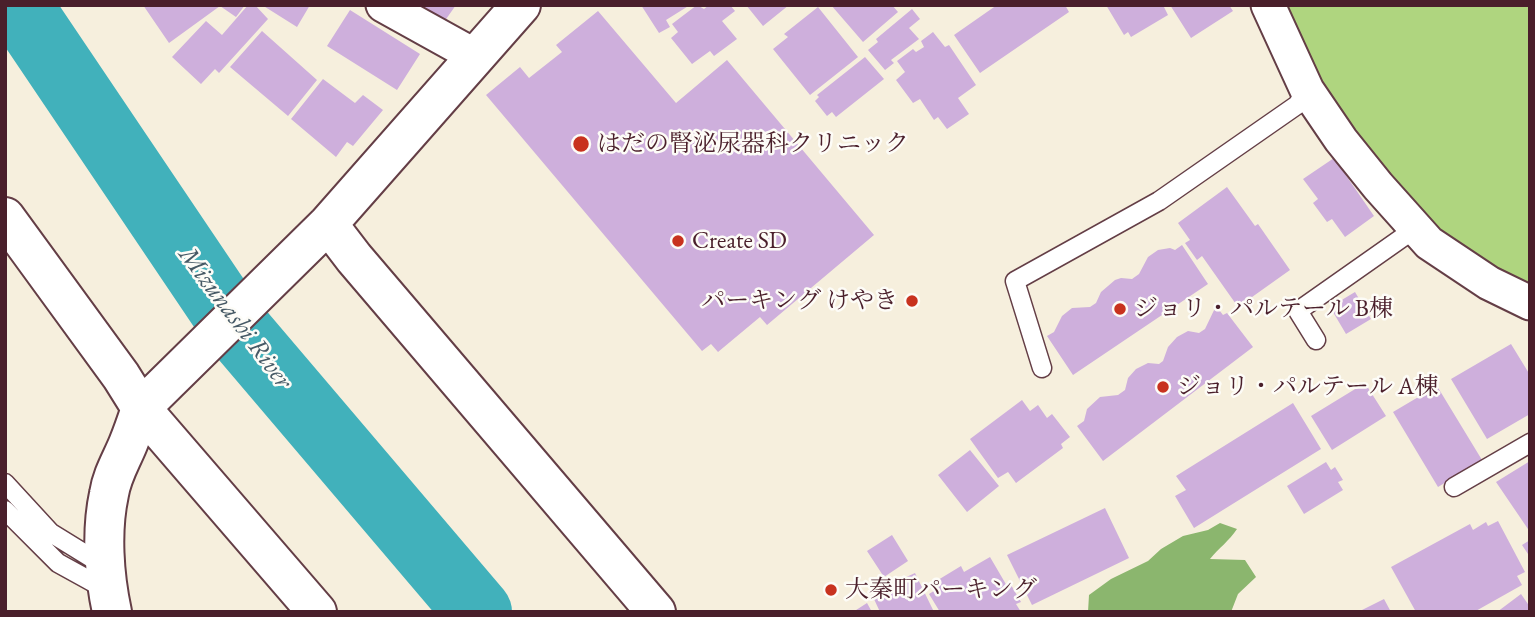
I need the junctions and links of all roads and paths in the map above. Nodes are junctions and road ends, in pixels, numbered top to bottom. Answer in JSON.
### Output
{"nodes":[{"id":1,"x":383,"y":5,"type":"edge"},
{"id":2,"x":521,"y":5,"type":"edge"},
{"id":3,"x":1268,"y":5,"type":"edge"},
{"id":4,"x":475,"y":56,"type":"junction"},
{"id":5,"x":1307,"y":90,"type":"junction"},
{"id":6,"x":5,"y":217,"type":"edge"},
{"id":7,"x":1416,"y":228,"type":"junction"},
{"id":8,"x":322,"y":231,"type":"junction"},
{"id":9,"x":1530,"y":303,"type":"edge"},
{"id":10,"x":1316,"y":340,"type":"dead end"},
{"id":11,"x":1042,"y":368,"type":"dead end"},
{"id":12,"x":146,"y":403,"type":"junction"},
{"id":13,"x":1530,"y":443,"type":"edge"},
{"id":14,"x":5,"y":483,"type":"edge"},
{"id":15,"x":1454,"y":487,"type":"dead end"},
{"id":16,"x":5,"y":510,"type":"edge"},
{"id":17,"x":108,"y":590,"type":"edge"},
{"id":18,"x":317,"y":612,"type":"edge"},
{"id":19,"x":656,"y":612,"type":"edge"}],
"edges":[{"from":1,"to":4,"type":"street"},
{"from":2,"to":4,"type":"street"},
{"from":3,"to":5,"type":"street"},
{"from":4,"to":8,"type":"street"},
{"from":5,"to":7,"type":"street"},
{"from":5,"to":11,"type":"lane"},
{"from":6,"to":12,"type":"street"},
{"from":7,"to":9,"type":"street"},
{"from":7,"to":10,"type":"lane"},
{"from":8,"to":12,"type":"street"},
{"from":8,"to":19,"type":"street"},
{"from":12,"to":17,"type":"street"},
{"from":12,"to":18,"type":"street"},
{"from":13,"to":15,"type":"lane"},
{"from":14,"to":17,"type":"lane"},
{"from":16,"to":17,"type":"lane"}]}
